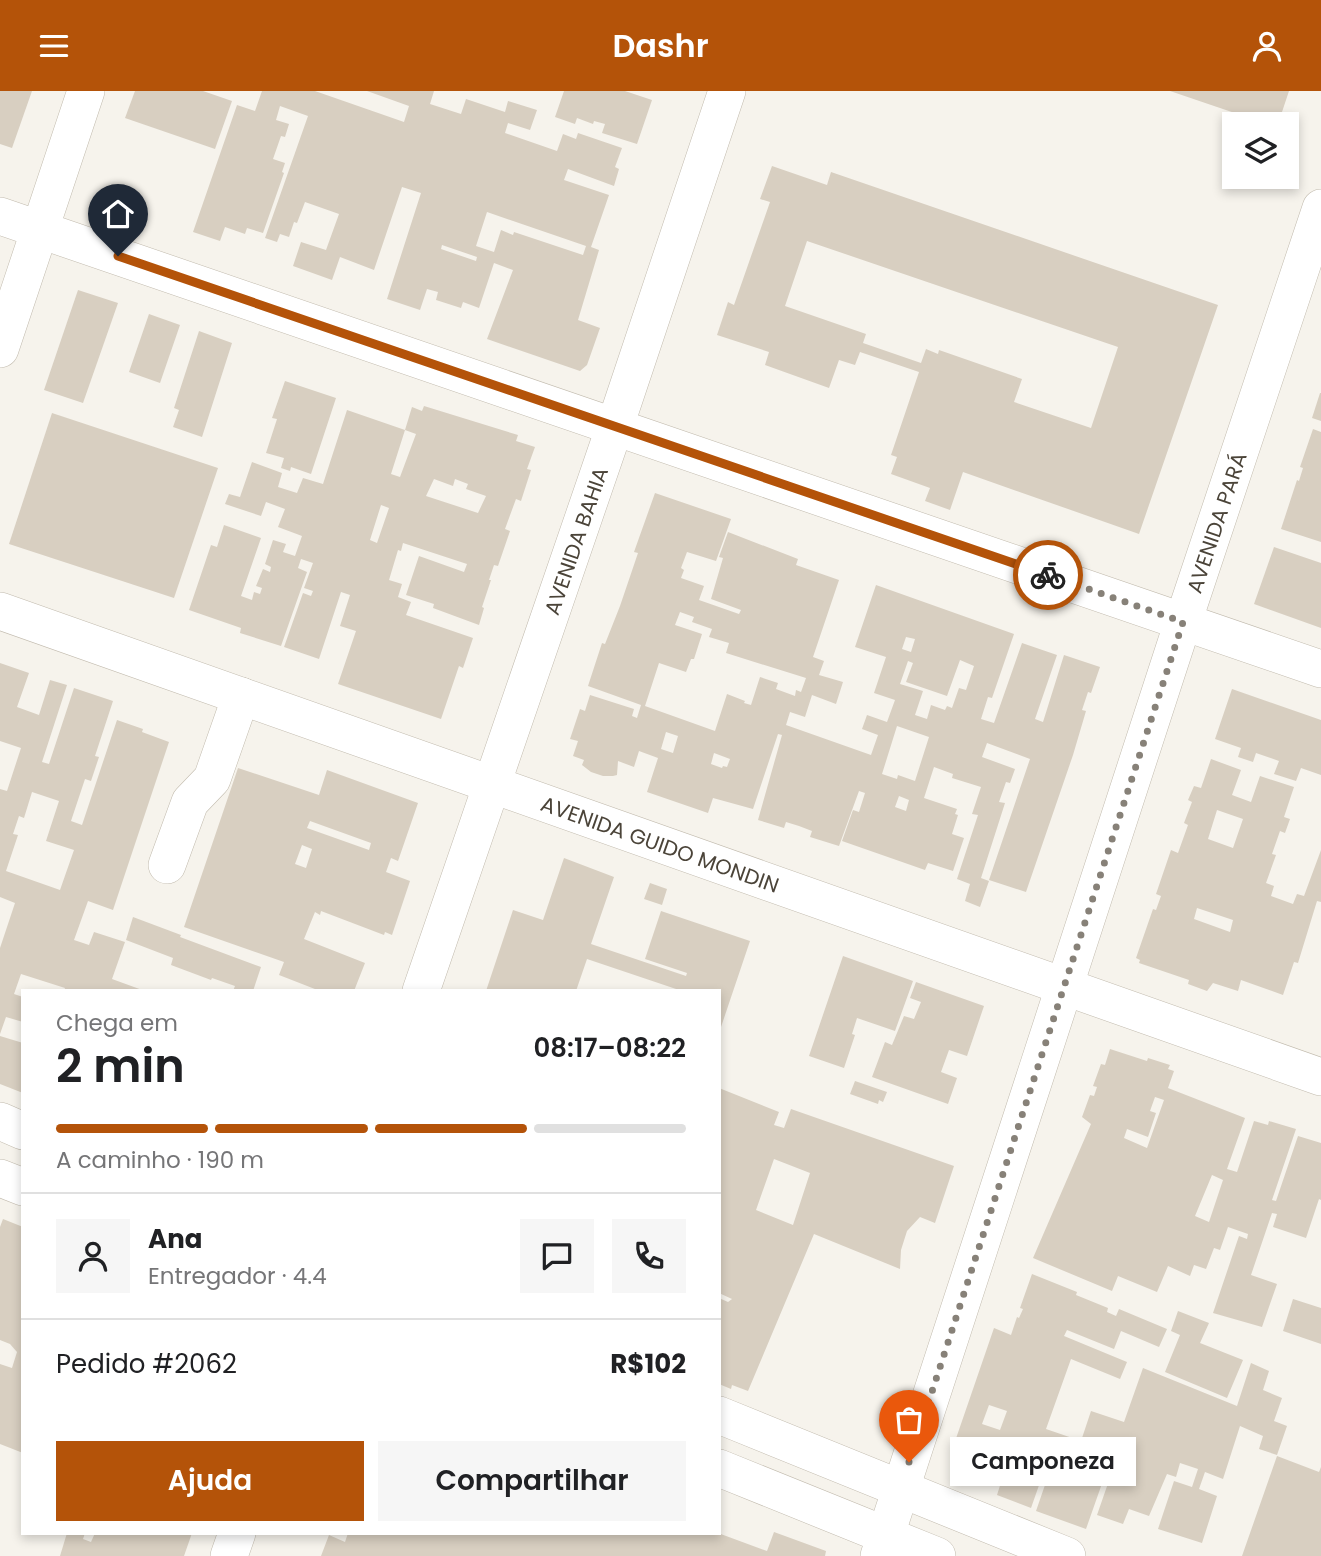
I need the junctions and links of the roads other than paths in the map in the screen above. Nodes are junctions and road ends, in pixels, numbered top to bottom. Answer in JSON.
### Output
{"nodes":[{"id":1,"x":86,"y":91,"type":"edge"},
{"id":2,"x":727,"y":91,"type":"edge"},
{"id":3,"x":1321,"y":208,"type":"edge"},
{"id":4,"x":0,"y":216,"type":"edge"},
{"id":5,"x":40,"y":230,"type":"junction"},
{"id":6,"x":0,"y":349,"type":"edge"},
{"id":7,"x":615,"y":426,"type":"junction"},
{"id":8,"x":0,"y":611,"type":"edge"},
{"id":9,"x":1183,"y":622,"type":"junction"},
{"id":10,"x":1321,"y":669,"type":"edge"},
{"id":11,"x":241,"y":696,"type":"junction"},
{"id":12,"x":491,"y":783,"type":"junction"},
{"id":13,"x":167,"y":865,"type":"dead end"},
{"id":14,"x":1064,"y":986,"type":"junction"},
{"id":15,"x":422,"y":989,"type":"edge"},
{"id":16,"x":1321,"y":1077,"type":"edge"},
{"id":17,"x":0,"y":1121,"type":"edge"},
{"id":18,"x":21,"y":1130,"type":"edge"},
{"id":19,"x":0,"y":1178,"type":"edge"},
{"id":20,"x":21,"y":1186,"type":"edge"},
{"id":21,"x":721,"y":1416,"type":"edge"},
{"id":22,"x":721,"y":1469,"type":"edge"},
{"id":23,"x":900,"y":1488,"type":"junction"},
{"id":24,"x":236,"y":1535,"type":"edge"},
{"id":25,"x":882,"y":1546,"type":"edge"},
{"id":26,"x":229,"y":1556,"type":"edge"},
{"id":27,"x":937,"y":1556,"type":"edge"},
{"id":28,"x":1067,"y":1556,"type":"edge"}],
"edges":[{"from":1,"to":5,"type":"street"},
{"from":2,"to":7,"type":"street","name":"AVENIDA BAHIA"},
{"from":3,"to":9,"type":"street","name":"AVENIDA PARÁ"},
{"from":4,"to":5,"type":"street"},
{"from":5,"to":6,"type":"street"},
{"from":5,"to":7,"type":"street"},
{"from":7,"to":9,"type":"street"},
{"from":7,"to":12,"type":"street","name":"AVENIDA BAHIA"},
{"from":8,"to":11,"type":"street","name":"AVENIDA GUIDO MONDIN"},
{"from":9,"to":10,"type":"street"},
{"from":9,"to":14,"type":"street","name":"AVENIDA PARÁ"},
{"from":11,"to":12,"type":"street","name":"AVENIDA GUIDO MONDIN"},
{"from":11,"to":13,"type":"street"},
{"from":12,"to":14,"type":"street","name":"AVENIDA GUIDO MONDIN"},
{"from":12,"to":15,"type":"street","name":"AVENIDA BAHIA"},
{"from":14,"to":16,"type":"street","name":"AVENIDA GUIDO MONDIN"},
{"from":14,"to":23,"type":"street","name":"AVENIDA PARÁ"},
{"from":17,"to":18,"type":"street"},
{"from":19,"to":20,"type":"street"},
{"from":21,"to":23,"type":"street"},
{"from":22,"to":25,"type":"street"},
{"from":23,"to":25,"type":"street","name":"AVENIDA PARÁ"},
{"from":23,"to":28,"type":"street"},
{"from":24,"to":26,"type":"street"},
{"from":25,"to":27,"type":"street"}]}
